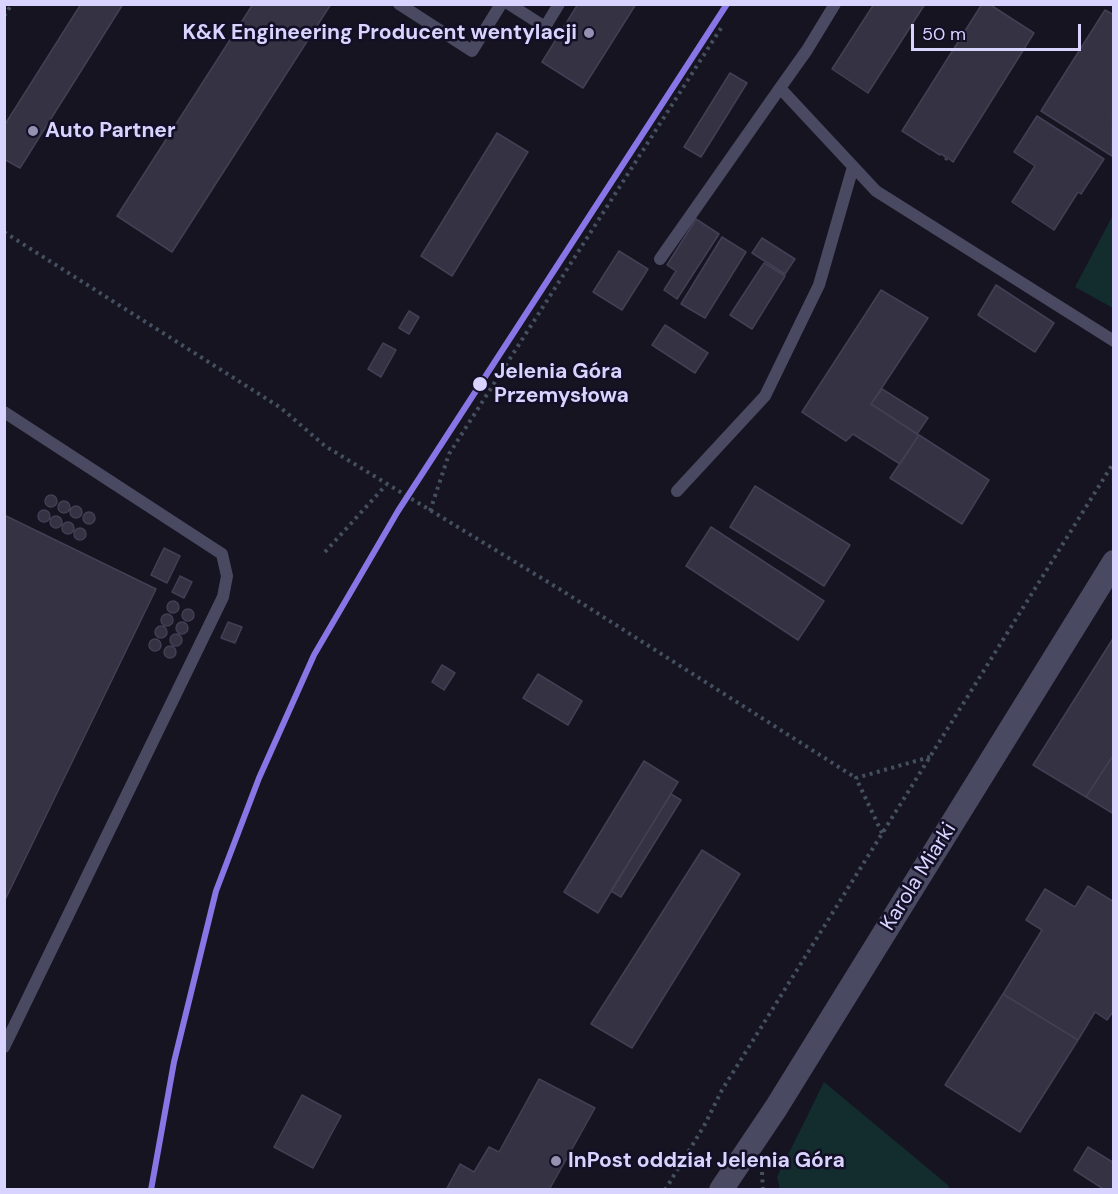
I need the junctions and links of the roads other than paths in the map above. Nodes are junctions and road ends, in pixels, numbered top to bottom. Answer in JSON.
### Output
{"nodes":[{"id":1,"x":399,"y":4,"type":"edge"},
{"id":2,"x":501,"y":4,"type":"edge"},
{"id":3,"x":509,"y":4,"type":"edge"},
{"id":4,"x":559,"y":4,"type":"edge"},
{"id":5,"x":835,"y":4,"type":"edge"},
{"id":6,"x":780,"y":88,"type":"junction"},
{"id":7,"x":853,"y":167,"type":"junction"},
{"id":8,"x":660,"y":259,"type":"dead end"},
{"id":9,"x":1113,"y":341,"type":"edge"},
{"id":10,"x":4,"y":412,"type":"edge"},
{"id":11,"x":677,"y":490,"type":"dead end"},
{"id":12,"x":1113,"y":562,"type":"edge"},
{"id":13,"x":4,"y":1047,"type":"edge"},
{"id":14,"x":721,"y":1190,"type":"edge"}],
"edges":[{"from":1,"to":2,"type":"lane"},
{"from":3,"to":4,"type":"lane"},
{"from":5,"to":6,"type":"lane"},
{"from":6,"to":7,"type":"lane"},
{"from":6,"to":8,"type":"lane"},
{"from":7,"to":9,"type":"lane"},
{"from":7,"to":11,"type":"lane"},
{"from":10,"to":13,"type":"lane"},
{"from":12,"to":14,"type":"street","name":"Karola Miarki"}]}
